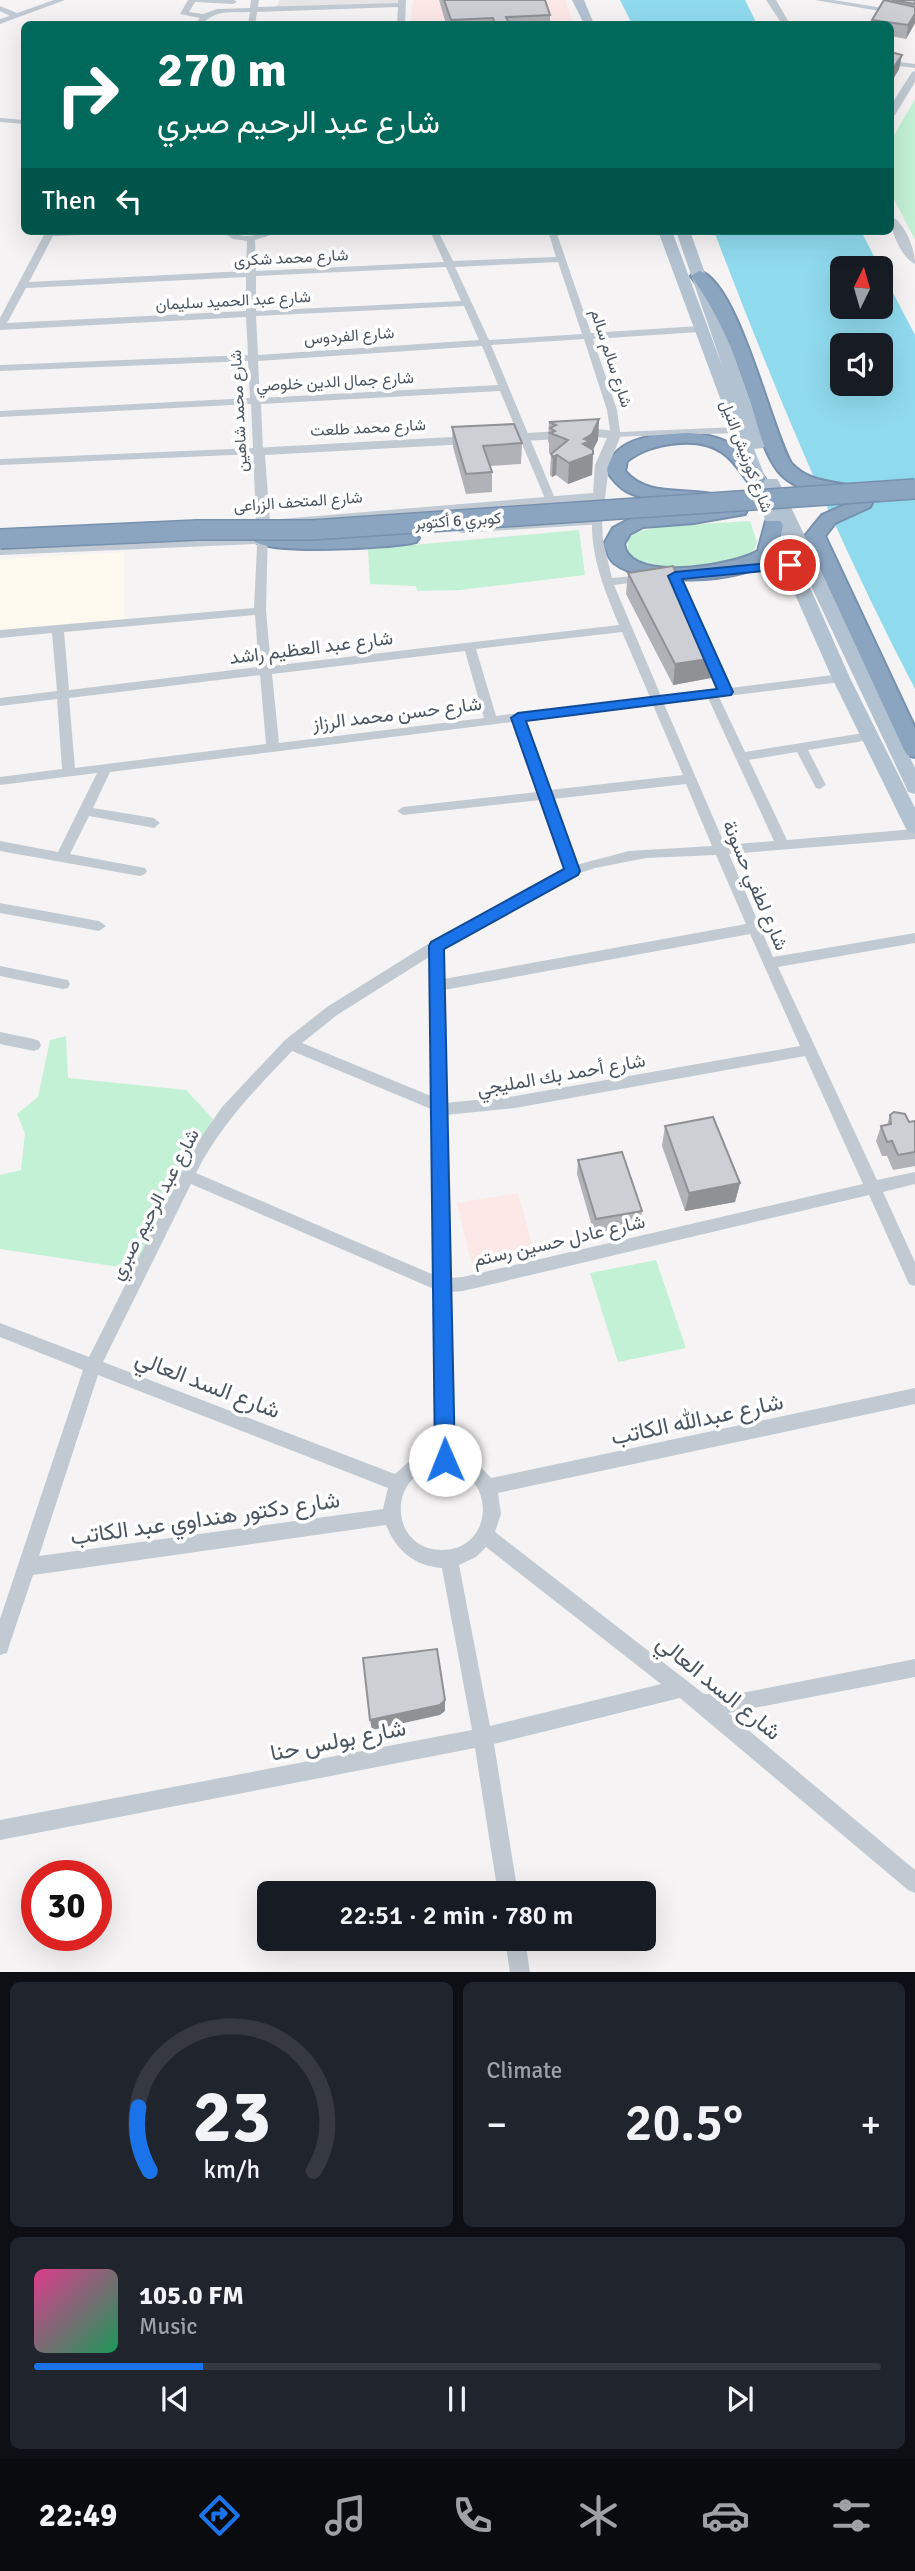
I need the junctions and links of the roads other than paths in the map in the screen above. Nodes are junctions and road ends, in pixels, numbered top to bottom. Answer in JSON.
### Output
{"nodes":[{"id":1,"x":61,"y":0,"type":"edge"},
{"id":2,"x":192,"y":0,"type":"edge"},
{"id":3,"x":206,"y":0,"type":"edge"},
{"id":4,"x":277,"y":0,"type":"edge"},
{"id":5,"x":578,"y":0,"type":"edge"},
{"id":6,"x":592,"y":0,"type":"edge"},
{"id":7,"x":771,"y":0,"type":"edge"},
{"id":8,"x":819,"y":0,"type":"edge"},
{"id":9,"x":237,"y":1,"type":"edge"},
{"id":10,"x":402,"y":2,"type":"edge"},
{"id":11,"x":254,"y":4,"type":"edge"},
{"id":12,"x":0,"y":8,"type":"edge"},
{"id":13,"x":273,"y":10,"type":"junction"},
{"id":14,"x":915,"y":15,"type":"edge"},
{"id":15,"x":16,"y":16,"type":"junction"},
{"id":16,"x":205,"y":16,"type":"junction"},
{"id":17,"x":201,"y":21,"type":"edge"},
{"id":18,"x":401,"y":21,"type":"edge"},
{"id":19,"x":588,"y":21,"type":"edge"},
{"id":20,"x":601,"y":21,"type":"edge"},
{"id":21,"x":784,"y":21,"type":"edge"},
{"id":22,"x":0,"y":22,"type":"edge"},
{"id":23,"x":894,"y":63,"type":"edge"},
{"id":24,"x":915,"y":66,"type":"edge"},
{"id":25,"x":915,"y":74,"type":"edge"},
{"id":26,"x":894,"y":108,"type":"edge"},
{"id":27,"x":0,"y":120,"type":"edge"},
{"id":28,"x":21,"y":122,"type":"edge"},
{"id":29,"x":894,"y":224,"type":"edge"},
{"id":30,"x":48,"y":235,"type":"edge"},
{"id":31,"x":232,"y":235,"type":"edge"},
{"id":32,"x":260,"y":235,"type":"edge"},
{"id":33,"x":436,"y":235,"type":"edge"},
{"id":34,"x":553,"y":235,"type":"edge"},
{"id":35,"x":666,"y":235,"type":"edge"},
{"id":36,"x":684,"y":235,"type":"edge"},
{"id":37,"x":251,"y":239,"type":"junction"},
{"id":38,"x":561,"y":259,"type":"junction"},
{"id":39,"x":915,"y":261,"type":"edge"},
{"id":40,"x":451,"y":264,"type":"junction"},
{"id":41,"x":250,"y":275,"type":"junction"},
{"id":42,"x":699,"y":276,"type":"junction"},
{"id":43,"x":22,"y":285,"type":"junction"},
{"id":44,"x":468,"y":303,"type":"junction"},
{"id":45,"x":251,"y":315,"type":"junction"},
{"id":46,"x":0,"y":327,"type":"edge"},
{"id":47,"x":699,"y":329,"type":"junction"},
{"id":48,"x":586,"y":336,"type":"junction"},
{"id":49,"x":485,"y":342,"type":"junction"},
{"id":50,"x":253,"y":358,"type":"junction"},
{"id":51,"x":0,"y":368,"type":"edge"},
{"id":52,"x":504,"y":388,"type":"junction"},
{"id":53,"x":255,"y":401,"type":"junction"},
{"id":54,"x":0,"y":414,"type":"edge"},
{"id":55,"x":737,"y":430,"type":"junction"},
{"id":56,"x":615,"y":435,"type":"junction"},
{"id":57,"x":523,"y":436,"type":"junction"},
{"id":58,"x":258,"y":451,"type":"junction"},
{"id":59,"x":0,"y":462,"type":"edge"},
{"id":60,"x":756,"y":479,"type":"junction"},
{"id":61,"x":915,"y":489,"type":"edge"},
{"id":62,"x":598,"y":497,"type":"junction"},
{"id":63,"x":862,"y":498,"type":"junction"},
{"id":64,"x":915,"y":500,"type":"edge"},
{"id":65,"x":551,"y":501,"type":"junction"},
{"id":66,"x":701,"y":504,"type":"junction"},
{"id":67,"x":736,"y":505,"type":"junction"},
{"id":68,"x":679,"y":513,"type":"junction"},
{"id":69,"x":597,"y":521,"type":"junction"},
{"id":70,"x":773,"y":524,"type":"junction"},
{"id":71,"x":269,"y":529,"type":"junction"},
{"id":72,"x":0,"y":537,"type":"edge"},
{"id":73,"x":0,"y":549,"type":"edge"},
{"id":74,"x":790,"y":565,"type":"junction"},
{"id":75,"x":672,"y":579,"type":"junction"},
{"id":76,"x":607,"y":582,"type":"junction"},
{"id":77,"x":260,"y":611,"type":"junction"},
{"id":78,"x":626,"y":628,"type":"junction"},
{"id":79,"x":58,"y":629,"type":"junction"},
{"id":80,"x":0,"y":634,"type":"edge"},
{"id":81,"x":700,"y":634,"type":"edge"},
{"id":82,"x":469,"y":646,"type":"junction"},
{"id":83,"x":267,"y":670,"type":"junction"},
{"id":84,"x":841,"y":678,"type":"junction"},
{"id":85,"x":719,"y":693,"type":"junction"},
{"id":86,"x":62,"y":694,"type":"junction"},
{"id":87,"x":657,"y":701,"type":"junction"},
{"id":88,"x":0,"y":702,"type":"edge"},
{"id":89,"x":518,"y":718,"type":"junction"},
{"id":90,"x":491,"y":721,"type":"junction"},
{"id":91,"x":870,"y":736,"type":"junction"},
{"id":92,"x":273,"y":748,"type":"junction"},
{"id":93,"x":801,"y":748,"type":"junction"},
{"id":94,"x":915,"y":750,"type":"edge"},
{"id":95,"x":742,"y":757,"type":"junction"},
{"id":96,"x":106,"y":768,"type":"junction"},
{"id":97,"x":69,"y":773,"type":"junction"},
{"id":98,"x":690,"y":779,"type":"junction"},
{"id":99,"x":2,"y":784,"type":"edge"},
{"id":100,"x":820,"y":785,"type":"dead end"},
{"id":101,"x":915,"y":787,"type":"edge"},
{"id":102,"x":544,"y":795,"type":"junction"},
{"id":103,"x":85,"y":811,"type":"junction"},
{"id":104,"x":403,"y":811,"type":"dead end"},
{"id":105,"x":154,"y":823,"type":"dead end"},
{"id":106,"x":915,"y":827,"type":"edge"},
{"id":107,"x":915,"y":834,"type":"edge"},
{"id":108,"x":782,"y":844,"type":"junction"},
{"id":109,"x":0,"y":846,"type":"edge"},
{"id":110,"x":721,"y":850,"type":"junction"},
{"id":111,"x":62,"y":858,"type":"junction"},
{"id":112,"x":140,"y":871,"type":"dead end"},
{"id":113,"x":572,"y":871,"type":"junction"},
{"id":114,"x":0,"y":908,"type":"edge"},
{"id":115,"x":99,"y":926,"type":"dead end"},
{"id":116,"x":753,"y":928,"type":"junction"},
{"id":117,"x":915,"y":938,"type":"edge"},
{"id":118,"x":436,"y":946,"type":"junction"},
{"id":119,"x":769,"y":963,"type":"junction"},
{"id":120,"x":0,"y":971,"type":"edge"},
{"id":121,"x":63,"y":984,"type":"dead end"},
{"id":122,"x":437,"y":986,"type":"junction"},
{"id":123,"x":0,"y":1038,"type":"edge"},
{"id":124,"x":290,"y":1044,"type":"junction"},
{"id":125,"x":33,"y":1045,"type":"dead end"},
{"id":126,"x":808,"y":1050,"type":"junction"},
{"id":127,"x":439,"y":1107,"type":"junction"},
{"id":128,"x":187,"y":1176,"type":"junction"},
{"id":129,"x":915,"y":1178,"type":"edge"},
{"id":130,"x":871,"y":1187,"type":"junction"},
{"id":131,"x":915,"y":1279,"type":"edge"},
{"id":132,"x":441,"y":1285,"type":"junction"},
{"id":133,"x":0,"y":1330,"type":"edge"},
{"id":134,"x":93,"y":1366,"type":"junction"},
{"id":135,"x":915,"y":1396,"type":"edge"},
{"id":136,"x":445,"y":1460,"type":"junction"},
{"id":137,"x":398,"y":1484,"type":"junction"},
{"id":138,"x":488,"y":1487,"type":"junction"},
{"id":139,"x":391,"y":1516,"type":"junction"},
{"id":140,"x":486,"y":1535,"type":"junction"},
{"id":141,"x":449,"y":1559,"type":"junction"},
{"id":142,"x":26,"y":1567,"type":"junction"},
{"id":143,"x":0,"y":1646,"type":"edge"},
{"id":144,"x":915,"y":1668,"type":"edge"},
{"id":145,"x":683,"y":1688,"type":"junction"},
{"id":146,"x":701,"y":1703,"type":"junction"},
{"id":147,"x":483,"y":1737,"type":"junction"},
{"id":148,"x":0,"y":1830,"type":"edge"},
{"id":149,"x":506,"y":1881,"type":"edge"},
{"id":150,"x":915,"y":1883,"type":"edge"},
{"id":151,"x":517,"y":1951,"type":"edge"},
{"id":152,"x":520,"y":1972,"type":"edge"}],
"edges":[{"from":1,"to":15,"type":"street"},
{"from":2,"to":3,"type":"street"},
{"from":2,"to":16,"type":"street"},
{"from":3,"to":9,"type":"street"},
{"from":4,"to":13,"type":"street"},
{"from":5,"to":19,"type":"main road"},
{"from":6,"to":20,"type":"main road"},
{"from":7,"to":21,"type":"street"},
{"from":8,"to":14,"type":"street"},
{"from":9,"to":11,"type":"street"},
{"from":10,"to":13,"type":"street"},
{"from":10,"to":18,"type":"street"},
{"from":11,"to":13,"type":"street"},
{"from":11,"to":16,"type":"street"},
{"from":12,"to":15,"type":"street"},
{"from":15,"to":22,"type":"street"},
{"from":16,"to":17,"type":"street"},
{"from":23,"to":24,"type":"street"},
{"from":25,"to":26,"type":"street"},
{"from":27,"to":28,"type":"street"},
{"from":29,"to":39,"type":"street"},
{"from":30,"to":43,"type":"street"},
{"from":31,"to":37,"type":"street"},
{"from":32,"to":37,"type":"street"},
{"from":33,"to":40,"type":"street"},
{"from":34,"to":38,"type":"street","name":"شارع سالم سالم"},
{"from":35,"to":47,"type":"main road","name":"شارع كورنيش النيل"},
{"from":36,"to":42,"type":"main road","name":"شارع كورنيش النيل"},
{"from":37,"to":41,"type":"street","name":"شارع محمد شاهين"},
{"from":38,"to":40,"type":"street","name":"شارع محمد شكرى"},
{"from":38,"to":48,"type":"street","name":"شارع سالم سالم"},
{"from":40,"to":41,"type":"street","name":"شارع محمد شكرى"},
{"from":40,"to":44,"type":"street"},
{"from":41,"to":43,"type":"street","name":"شارع محمد شكرى"},
{"from":41,"to":45,"type":"street","name":"شارع محمد شاهين"},
{"from":42,"to":63,"type":"highway","bridge":true},
{"from":42,"to":101,"type":"main road","name":"شارع كورنيش النيل"},
{"from":43,"to":46,"type":"street"},
{"from":44,"to":45,"type":"street","name":"شارع عبد الحميد سليمان"},
{"from":44,"to":49,"type":"street"},
{"from":45,"to":46,"type":"street","name":"شارع عبد الحميد سليمان"},
{"from":45,"to":50,"type":"street","name":"شارع محمد شاهين"},
{"from":47,"to":48,"type":"street","name":"شارع الفردوس"},
{"from":47,"to":55,"type":"main road","name":"شارع كورنيش النيل"},
{"from":48,"to":49,"type":"street","name":"شارع الفردوس"},
{"from":48,"to":56,"type":"street","name":"شارع سالم سالم"},
{"from":49,"to":50,"type":"street","name":"شارع الفردوس"},
{"from":49,"to":52,"type":"street"},
{"from":50,"to":51,"type":"street","name":"شارع الفردوس"},
{"from":50,"to":53,"type":"street","name":"شارع محمد شاهين"},
{"from":52,"to":53,"type":"street","name":"شارع جمال الدين خلوصي"},
{"from":52,"to":57,"type":"street"},
{"from":53,"to":54,"type":"street","name":"شارع جمال الدين خلوصي"},
{"from":53,"to":58,"type":"street","name":"شارع محمد شاهين"},
{"from":55,"to":56,"type":"street","name":"شارع محمد طلعت"},
{"from":55,"to":60,"type":"main road","name":"شارع كورنيش النيل"},
{"from":56,"to":57,"type":"street","name":"شارع محمد طلعت"},
{"from":56,"to":62,"type":"street","name":"شارع سالم سالم"},
{"from":57,"to":58,"type":"street","name":"شارع محمد طلعت"},
{"from":57,"to":65,"type":"street"},
{"from":58,"to":59,"type":"street","name":"شارع محمد طلعت"},
{"from":58,"to":71,"type":"street","name":"شارع محمد شاهين"},
{"from":60,"to":67,"type":"highway","bridge":true},
{"from":60,"to":70,"type":"main road","name":"شارع كورنيش النيل"},
{"from":61,"to":63,"type":"highway","name":"كوبري 6 أكتوبر","bridge":true},
{"from":62,"to":65,"type":"street","name":"شارع المتحف الزراعى"},
{"from":62,"to":69,"type":"street","name":"شارع لطفي حسونة"},
{"from":63,"to":64,"type":"highway","name":"كوبري 6 أكتوبر"},
{"from":63,"to":67,"type":"highway","name":"كوبري 6 أكتوبر"},
{"from":63,"to":94,"type":"highway"},
{"from":65,"to":71,"type":"street","name":"شارع المتحف الزراعى"},
{"from":66,"to":67,"type":"highway","name":"كوبري 6 أكتوبر","bridge":true},
{"from":66,"to":71,"type":"highway","bridge":true},
{"from":66,"to":72,"type":"highway","name":"كوبري 6 أكتوبر","bridge":true},
{"from":67,"to":68,"type":"highway","name":"كوبري 6 أكتوبر"},
{"from":67,"to":75,"type":"highway"},
{"from":68,"to":71,"type":"highway"},
{"from":68,"to":73,"type":"highway","name":"كوبري 6 أكتوبر"},
{"from":69,"to":71,"type":"street","name":"شارع المتحف الزراعى"},
{"from":69,"to":76,"type":"street","name":"شارع لطفي حسونة"},
{"from":70,"to":74,"type":"main road","name":"شارع كورنيش النيل"},
{"from":70,"to":75,"type":"highway"},
{"from":71,"to":72,"type":"street","name":"شارع المتحف الزراعى"},
{"from":71,"to":73,"type":"street","name":"شارع المتحف الزراعى"},
{"from":71,"to":77,"type":"street","name":"شارع محمد شاهين"},
{"from":74,"to":75,"type":"street"},
{"from":74,"to":84,"type":"main road","name":"شارع كورنيش النيل"},
{"from":75,"to":76,"type":"street"},
{"from":76,"to":78,"type":"street","name":"شارع لطفي حسونة"},
{"from":77,"to":79,"type":"street"},
{"from":77,"to":83,"type":"street","name":"شارع محمد شاهين"},
{"from":78,"to":82,"type":"street","name":"شارع عبد العظيم راشد"},
{"from":78,"to":87,"type":"street","name":"شارع لطفي حسونة"},
{"from":79,"to":80,"type":"street"},
{"from":79,"to":86,"type":"street"},
{"from":81,"to":85,"type":"street"},
{"from":82,"to":83,"type":"street","name":"شارع عبد العظيم راشد"},
{"from":82,"to":90,"type":"street"},
{"from":83,"to":86,"type":"street","name":"شارع عبد العظيم راشد"},
{"from":83,"to":92,"type":"street","name":"شارع محمد شاهين"},
{"from":84,"to":85,"type":"street","name":"شارع حسن محمد الرزاز"},
{"from":84,"to":91,"type":"main road","name":"شارع كورنيش النيل"},
{"from":85,"to":87,"type":"street","name":"شارع حسن محمد الرزاز"},
{"from":85,"to":95,"type":"street"},
{"from":86,"to":88,"type":"street","name":"شارع عبد العظيم راشد"},
{"from":86,"to":97,"type":"street"},
{"from":87,"to":89,"type":"street","name":"شارع حسن محمد الرزاز"},
{"from":87,"to":98,"type":"street","name":"شارع لطفي حسونة"},
{"from":89,"to":90,"type":"street","name":"شارع حسن محمد الرزاز"},
{"from":89,"to":102,"type":"street"},
{"from":90,"to":92,"type":"street","name":"شارع حسن محمد الرزاز"},
{"from":91,"to":93,"type":"street"},
{"from":91,"to":106,"type":"main road","name":"شارع كورنيش النيل"},
{"from":92,"to":96,"type":"street","name":"شارع حسن محمد الرزاز"},
{"from":93,"to":95,"type":"street"},
{"from":93,"to":100,"type":"street"},
{"from":95,"to":108,"type":"street"},
{"from":96,"to":97,"type":"street","name":"شارع حسن محمد الرزاز"},
{"from":96,"to":103,"type":"street"},
{"from":97,"to":99,"type":"street","name":"شارع حسن محمد الرزاز"},
{"from":98,"to":102,"type":"street"},
{"from":98,"to":110,"type":"street","name":"شارع لطفي حسونة"},
{"from":102,"to":104,"type":"street"},
{"from":102,"to":113,"type":"street"},
{"from":103,"to":105,"type":"street"},
{"from":103,"to":111,"type":"street"},
{"from":107,"to":108,"type":"street","name":"شارع عبد الرحيم صبري"},
{"from":108,"to":110,"type":"street","name":"شارع عبد الرحيم صبري"},
{"from":109,"to":111,"type":"street"},
{"from":110,"to":113,"type":"street","name":"شارع عبد الرحيم صبري"},
{"from":110,"to":116,"type":"street","name":"شارع لطفي حسونة"},
{"from":111,"to":112,"type":"street"},
{"from":113,"to":118,"type":"street","name":"شارع عبد الرحيم صبري"},
{"from":114,"to":115,"type":"street"},
{"from":116,"to":119,"type":"street","name":"شارع لطفي حسونة"},
{"from":116,"to":122,"type":"street"},
{"from":117,"to":119,"type":"street"},
{"from":118,"to":122,"type":"street"},
{"from":118,"to":124,"type":"street","name":"شارع عبد الرحيم صبري"},
{"from":119,"to":126,"type":"street","name":"شارع لطفي حسونة"},
{"from":120,"to":121,"type":"street"},
{"from":122,"to":127,"type":"street"},
{"from":123,"to":125,"type":"street"},
{"from":124,"to":127,"type":"street","name":"شارع أحمد بك المليجي"},
{"from":124,"to":128,"type":"street","name":"شارع عبد الرحيم صبري"},
{"from":126,"to":127,"type":"street","name":"شارع أحمد بك المليجي"},
{"from":126,"to":130,"type":"street","name":"شارع لطفي حسونة"},
{"from":127,"to":132,"type":"street"},
{"from":128,"to":132,"type":"street","name":"شارع عادل حسين رستم"},
{"from":128,"to":134,"type":"street","name":"شارع عبد الرحيم صبري"},
{"from":129,"to":130,"type":"street","name":"شارع عادل حسين رستم"},
{"from":130,"to":131,"type":"street","name":"شارع لطفي حسونة"},
{"from":130,"to":132,"type":"street","name":"شارع عادل حسين رستم"},
{"from":132,"to":136,"type":"street"},
{"from":133,"to":134,"type":"street","name":"شارع السد العالي"},
{"from":134,"to":137,"type":"street","name":"شارع السد العالي"},
{"from":134,"to":142,"type":"street","name":"شارع عبد الرحيم صبري"},
{"from":135,"to":138,"type":"street","name":"شارع عبدالله الكاتب"},
{"from":136,"to":137,"type":"street"},
{"from":136,"to":138,"type":"street"},
{"from":137,"to":139,"type":"street"},
{"from":138,"to":140,"type":"street"},
{"from":139,"to":141,"type":"street"},
{"from":139,"to":142,"type":"street","name":"شارع دكتور هنداوي عبد الكاتب"},
{"from":140,"to":141,"type":"street"},
{"from":140,"to":145,"type":"street","name":"شارع السد العالي"},
{"from":141,"to":147,"type":"street"},
{"from":142,"to":143,"type":"street","name":"شارع عبد الرحيم صبري"},
{"from":144,"to":146,"type":"street"},
{"from":145,"to":146,"type":"street","name":"شارع السد العالي"},
{"from":145,"to":147,"type":"street","name":"شارع بولس حنا"},
{"from":146,"to":150,"type":"street","name":"شارع السد العالي"},
{"from":147,"to":148,"type":"street","name":"شارع بولس حنا"},
{"from":147,"to":149,"type":"street"},
{"from":151,"to":152,"type":"street"}]}
